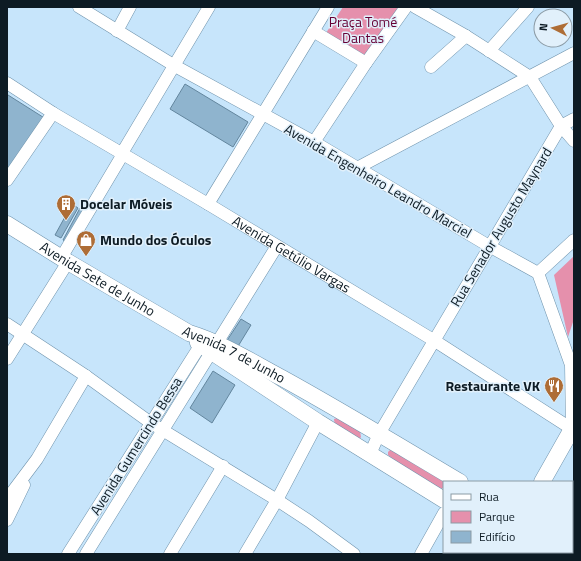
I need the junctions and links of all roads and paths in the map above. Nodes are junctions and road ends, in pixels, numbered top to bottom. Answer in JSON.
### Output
{"nodes":[{"id":1,"x":79,"y":7,"type":"edge"},
{"id":2,"x":130,"y":7,"type":"edge"},
{"id":3,"x":209,"y":7,"type":"edge"},
{"id":4,"x":328,"y":7,"type":"edge"},
{"id":5,"x":406,"y":7,"type":"edge"},
{"id":6,"x":415,"y":7,"type":"edge"},
{"id":7,"x":524,"y":8,"type":"edge"},
{"id":8,"x":117,"y":31,"type":"junction"},
{"id":9,"x":313,"y":31,"type":"junction"},
{"id":10,"x":466,"y":36,"type":"junction"},
{"id":11,"x":489,"y":51,"type":"junction"},
{"id":12,"x":574,"y":53,"type":"edge"},
{"id":13,"x":366,"y":63,"type":"junction"},
{"id":14,"x":175,"y":66,"type":"junction"},
{"id":15,"x":431,"y":67,"type":"dead end"},
{"id":16,"x":530,"y":77,"type":"junction"},
{"id":17,"x":7,"y":83,"type":"edge"},
{"id":18,"x":53,"y":112,"type":"junction"},
{"id":19,"x":262,"y":114,"type":"junction"},
{"id":20,"x":574,"y":119,"type":"edge"},
{"id":21,"x":561,"y":126,"type":"junction"},
{"id":22,"x":574,"y":141,"type":"edge"},
{"id":23,"x":314,"y":142,"type":"junction"},
{"id":24,"x":125,"y":155,"type":"junction"},
{"id":25,"x":357,"y":168,"type":"junction"},
{"id":26,"x":7,"y":180,"type":"edge"},
{"id":27,"x":208,"y":204,"type":"junction"},
{"id":28,"x":7,"y":224,"type":"edge"},
{"id":29,"x":574,"y":240,"type":"edge"},
{"id":30,"x":277,"y":246,"type":"junction"},
{"id":31,"x":489,"y":246,"type":"junction"},
{"id":32,"x":64,"y":260,"type":"junction"},
{"id":33,"x":538,"y":273,"type":"junction"},
{"id":34,"x":7,"y":324,"type":"edge"},
{"id":35,"x":189,"y":333,"type":"joint"},
{"id":36,"x":23,"y":334,"type":"junction"},
{"id":37,"x":435,"y":341,"type":"junction"},
{"id":38,"x":208,"y":345,"type":"junction"},
{"id":39,"x":7,"y":359,"type":"edge"},
{"id":40,"x":573,"y":360,"type":"edge"},
{"id":41,"x":86,"y":376,"type":"junction"},
{"id":42,"x":573,"y":392,"type":"edge"},
{"id":43,"x":318,"y":422,"type":"junction"},
{"id":44,"x":151,"y":423,"type":"junction"},
{"id":45,"x":573,"y":429,"type":"edge"},
{"id":46,"x":164,"y":431,"type":"junction"},
{"id":47,"x":380,"y":434,"type":"junction"},
{"id":48,"x":370,"y":454,"type":"junction"},
{"id":49,"x":37,"y":459,"type":"junction"},
{"id":50,"x":223,"y":466,"type":"junction"},
{"id":51,"x":458,"y":481,"type":"edge"},
{"id":52,"x":543,"y":481,"type":"edge"},
{"id":53,"x":7,"y":499,"type":"edge"},
{"id":54,"x":443,"y":499,"type":"edge"},
{"id":55,"x":276,"y":500,"type":"junction"},
{"id":56,"x":443,"y":515,"type":"edge"},
{"id":57,"x":7,"y":520,"type":"edge"},
{"id":58,"x":350,"y":553,"type":"edge"},
{"id":59,"x":68,"y":554,"type":"edge"},
{"id":60,"x":86,"y":554,"type":"edge"},
{"id":61,"x":170,"y":554,"type":"edge"},
{"id":62,"x":245,"y":554,"type":"edge"},
{"id":63,"x":421,"y":554,"type":"edge"}],
"edges":[{"from":1,"to":8,"type":"street","name":"Avenida Engenheiro Leandro Marciel"},
{"from":2,"to":8,"type":"street"},
{"from":3,"to":14,"type":"street"},
{"from":4,"to":9,"type":"street"},
{"from":5,"to":13,"type":"street"},
{"from":6,"to":10,"type":"street"},
{"from":7,"to":11,"type":"street"},
{"from":8,"to":14,"type":"street","name":"Avenida Engenheiro Leandro Marciel"},
{"from":9,"to":13,"type":"street"},
{"from":9,"to":19,"type":"street"},
{"from":10,"to":11,"type":"street"},
{"from":10,"to":15,"type":"street"},
{"from":11,"to":16,"type":"street"},
{"from":12,"to":16,"type":"street"},
{"from":13,"to":23,"type":"street"},
{"from":14,"to":19,"type":"street","name":"Avenida Engenheiro Leandro Marciel"},
{"from":14,"to":24,"type":"street"},
{"from":16,"to":21,"type":"street"},
{"from":16,"to":25,"type":"street"},
{"from":17,"to":18,"type":"street","name":"Avenida Getúlio Vargas"},
{"from":18,"to":24,"type":"street","name":"Avenida Getúlio Vargas"},
{"from":18,"to":26,"type":"street"},
{"from":19,"to":23,"type":"street","name":"Avenida Engenheiro Leandro Marciel"},
{"from":19,"to":27,"type":"street"},
{"from":20,"to":21,"type":"street"},
{"from":21,"to":22,"type":"street"},
{"from":21,"to":31,"type":"street","name":"Rua Senador Augusto Maynard"},
{"from":23,"to":25,"type":"street","name":"Avenida Engenheiro Leandro Marciel"},
{"from":24,"to":27,"type":"street","name":"Avenida Getúlio Vargas"},
{"from":24,"to":32,"type":"street"},
{"from":25,"to":31,"type":"street","name":"Avenida Engenheiro Leandro Marciel"},
{"from":27,"to":30,"type":"street","name":"Avenida Getúlio Vargas"},
{"from":28,"to":32,"type":"main road","name":"Avenida Sete de Junho"},
{"from":29,"to":33,"type":"street"},
{"from":30,"to":37,"type":"street","name":"Avenida Getúlio Vargas"},
{"from":30,"to":38,"type":"street"},
{"from":31,"to":33,"type":"street","name":"Avenida Engenheiro Leandro Marciel"},
{"from":31,"to":37,"type":"street","name":"Rua Senador Augusto Maynard"},
{"from":32,"to":35,"type":"main road","name":"Avenida Sete de Junho"},
{"from":32,"to":36,"type":"street"},
{"from":33,"to":40,"type":"street"},
{"from":34,"to":36,"type":"street"},
{"from":35,"to":38,"type":"main road","name":"Avenida 7 de Junho"},
{"from":36,"to":39,"type":"street"},
{"from":36,"to":41,"type":"street"},
{"from":37,"to":45,"type":"street","name":"Avenida Getúlio Vargas"},
{"from":37,"to":47,"type":"street","name":"Rua Senador Augusto Maynard"},
{"from":38,"to":43,"type":"main road","name":"Avenida 7 de Junho"},
{"from":38,"to":44,"type":"street","name":"Avenida Gumercindo Bessa"},
{"from":38,"to":46,"type":"street","name":"Avenida Gumercindo Bessa"},
{"from":38,"to":47,"type":"main road","name":"Avenida 7 de Junho"},
{"from":40,"to":42,"type":"street"},
{"from":41,"to":44,"type":"street"},
{"from":41,"to":49,"type":"street"},
{"from":42,"to":45,"type":"street"},
{"from":43,"to":48,"type":"main road","name":"Avenida 7 de Junho"},
{"from":43,"to":55,"type":"street"},
{"from":44,"to":46,"type":"street"},
{"from":44,"to":59,"type":"street","name":"Avenida Gumercindo Bessa"},
{"from":45,"to":52,"type":"main road"},
{"from":46,"to":50,"type":"street"},
{"from":46,"to":60,"type":"street","name":"Avenida Gumercindo Bessa"},
{"from":47,"to":48,"type":"street","name":"Rua Senador Augusto Maynard"},
{"from":47,"to":51,"type":"main road","name":"Avenida 7 de Junho"},
{"from":48,"to":54,"type":"main road","name":"Avenida 7 de Junho"},
{"from":49,"to":53,"type":"street"},
{"from":49,"to":57,"type":"street"},
{"from":50,"to":55,"type":"street"},
{"from":50,"to":61,"type":"street"},
{"from":55,"to":58,"type":"street"},
{"from":55,"to":62,"type":"street"},
{"from":56,"to":63,"type":"street"}]}
